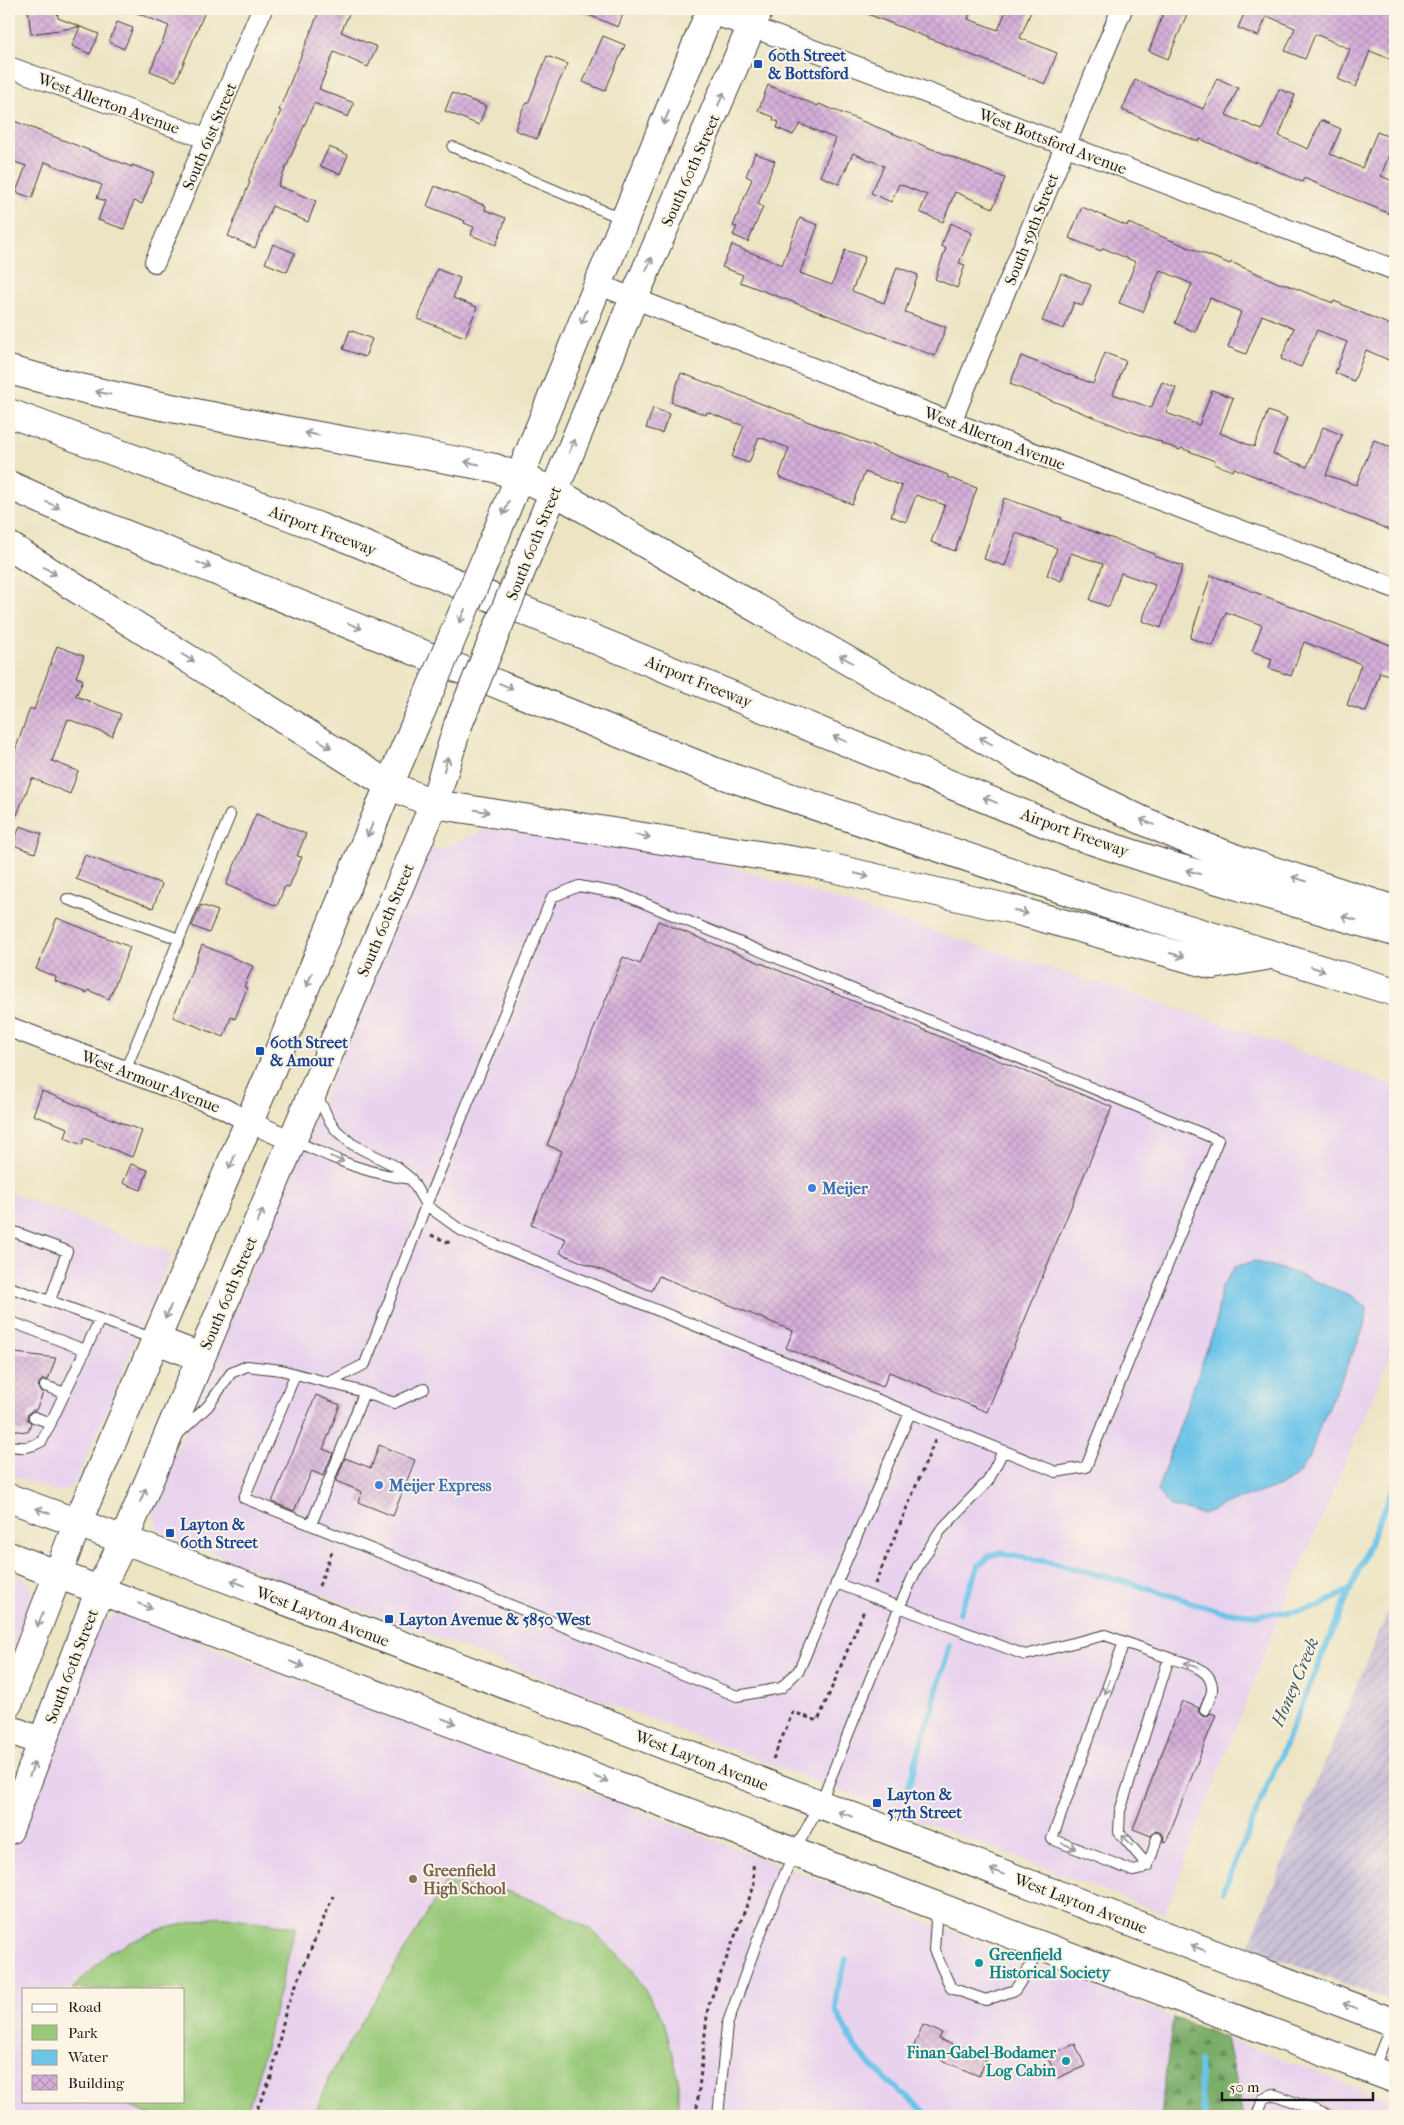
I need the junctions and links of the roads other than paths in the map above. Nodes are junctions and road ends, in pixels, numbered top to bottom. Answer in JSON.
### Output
{"nodes":[{"id":1,"x":262,"y":9,"type":"edge"},
{"id":2,"x":1122,"y":9,"type":"edge"},
{"id":3,"x":710,"y":11,"type":"edge"},
{"id":4,"x":756,"y":18,"type":"edge"},
{"id":5,"x":9,"y":67,"type":"edge"},
{"id":6,"x":208,"y":139,"type":"junction"},
{"id":7,"x":1066,"y":146,"type":"junction"},
{"id":8,"x":453,"y":147,"type":"dead end"},
{"id":9,"x":624,"y":219,"type":"junction"},
{"id":10,"x":155,"y":262,"type":"dead end"},
{"id":11,"x":1395,"y":270,"type":"edge"},
{"id":12,"x":597,"y":284,"type":"junction"},
{"id":13,"x":634,"y":298,"type":"junction"},
{"id":14,"x":9,"y":370,"type":"edge"},
{"id":15,"x":9,"y":413,"type":"edge"},
{"id":16,"x":951,"y":422,"type":"junction"},
{"id":17,"x":518,"y":476,"type":"junction"},
{"id":18,"x":9,"y":484,"type":"edge"},
{"id":19,"x":554,"y":491,"type":"junction"},
{"id":20,"x":9,"y":546,"type":"edge"},
{"id":21,"x":1395,"y":588,"type":"edge"},
{"id":22,"x":389,"y":785,"type":"junction"},
{"id":23,"x":434,"y":804,"type":"junction"},
{"id":24,"x":230,"y":815,"type":"dead end"},
{"id":25,"x":67,"y":899,"type":"dead end"},
{"id":26,"x":1395,"y":910,"type":"edge"},
{"id":27,"x":1395,"y":932,"type":"edge"},
{"id":28,"x":179,"y":939,"type":"junction"},
{"id":29,"x":1271,"y":956,"type":"junction"},
{"id":30,"x":1395,"y":992,"type":"edge"},
{"id":31,"x":9,"y":1026,"type":"edge"},
{"id":32,"x":125,"y":1071,"type":"junction"},
{"id":33,"x":314,"y":1089,"type":"junction"},
{"id":34,"x":249,"y":1122,"type":"junction"},
{"id":35,"x":292,"y":1140,"type":"junction"},
{"id":36,"x":411,"y":1179,"type":"junction"},
{"id":37,"x":426,"y":1205,"type":"junction"},
{"id":38,"x":9,"y":1230,"type":"edge"},
{"id":39,"x":9,"y":1286,"type":"edge"},
{"id":40,"x":50,"y":1301,"type":"junction"},
{"id":41,"x":100,"y":1319,"type":"junction"},
{"id":42,"x":9,"y":1321,"type":"edge"},
{"id":43,"x":156,"y":1340,"type":"junction"},
{"id":44,"x":85,"y":1350,"type":"junction"},
{"id":45,"x":201,"y":1357,"type":"junction"},
{"id":46,"x":295,"y":1374,"type":"junction"},
{"id":47,"x":330,"y":1382,"type":"junction"},
{"id":48,"x":45,"y":1386,"type":"dead end"},
{"id":49,"x":424,"y":1389,"type":"dead end"},
{"id":50,"x":364,"y":1392,"type":"junction"},
{"id":51,"x":65,"y":1393,"type":"junction"},
{"id":52,"x":910,"y":1413,"type":"junction"},
{"id":53,"x":34,"y":1417,"type":"dead end"},
{"id":54,"x":51,"y":1423,"type":"junction"},
{"id":55,"x":9,"y":1445,"type":"edge"},
{"id":56,"x":162,"y":1450,"type":"junction"},
{"id":57,"x":1004,"y":1451,"type":"junction"},
{"id":58,"x":9,"y":1498,"type":"edge"},
{"id":59,"x":77,"y":1524,"type":"junction"},
{"id":60,"x":311,"y":1525,"type":"junction"},
{"id":61,"x":124,"y":1540,"type":"junction"},
{"id":62,"x":9,"y":1556,"type":"edge"},
{"id":63,"x":57,"y":1575,"type":"junction"},
{"id":64,"x":836,"y":1583,"type":"junction"},
{"id":65,"x":100,"y":1589,"type":"junction"},
{"id":66,"x":899,"y":1608,"type":"junction"},
{"id":67,"x":1124,"y":1642,"type":"junction"},
{"id":68,"x":1169,"y":1658,"type":"junction"},
{"id":69,"x":10,"y":1695,"type":"edge"},
{"id":70,"x":1205,"y":1710,"type":"dead end"},
{"id":71,"x":9,"y":1729,"type":"edge"},
{"id":72,"x":42,"y":1742,"type":"junction"},
{"id":73,"x":820,"y":1804,"type":"junction"},
{"id":74,"x":9,"y":1830,"type":"edge"},
{"id":75,"x":1157,"y":1838,"type":"dead end"},
{"id":76,"x":794,"y":1852,"type":"junction"},
{"id":77,"x":1148,"y":1866,"type":"junction"},
{"id":78,"x":937,"y":1906,"type":"junction"},
{"id":79,"x":1043,"y":1946,"type":"junction"},
{"id":80,"x":1394,"y":2019,"type":"edge"},
{"id":81,"x":1384,"y":2075,"type":"edge"},
{"id":82,"x":718,"y":2116,"type":"edge"},
{"id":83,"x":1257,"y":2116,"type":"edge"},
{"id":84,"x":1330,"y":2116,"type":"edge"}],
"edges":[{"from":1,"to":6,"type":"street","name":"South 61st Street"},
{"from":2,"to":7,"type":"street","name":"South 59th Street"},
{"from":3,"to":4,"type":"street","name":"West Bottsford Avenue"},
{"from":3,"to":9,"type":"main road","one_way":true},
{"from":4,"to":7,"type":"street","name":"West Bottsford Avenue"},
{"from":13,"to":4,"type":"main road","name":"South 60th Street","one_way":true},
{"from":5,"to":6,"type":"street","name":"West Allerton Avenue"},
{"from":6,"to":10,"type":"street","name":"South 61st Street"},
{"from":7,"to":11,"type":"street","name":"West Bottsford Avenue"},
{"from":7,"to":16,"type":"street","name":"South 59th Street"},
{"from":8,"to":9,"type":"lane"},
{"from":9,"to":12,"type":"main road"},
{"from":12,"to":13,"type":"street","name":"West Allerton Avenue"},
{"from":12,"to":17,"type":"main road","one_way":true},
{"from":13,"to":16,"type":"street","name":"West Allerton Avenue"},
{"from":19,"to":13,"type":"main road","name":"South 60th Street","one_way":true},
{"from":17,"to":14,"type":"main road","one_way":true},
{"from":27,"to":15,"type":"main road","name":"Airport Freeway","one_way":true},
{"from":16,"to":21,"type":"street","name":"West Allerton Avenue"},
{"from":17,"to":19,"type":"main road"},
{"from":17,"to":22,"type":"main road","one_way":true,"bridge":true},
{"from":18,"to":29,"type":"main road","one_way":true},
{"from":23,"to":19,"type":"main road","name":"South 60th Street","one_way":true,"bridge":true},
{"from":26,"to":19,"type":"main road","one_way":true},
{"from":20,"to":22,"type":"main road","one_way":true},
{"from":22,"to":23,"type":"main road"},
{"from":22,"to":34,"type":"main road","one_way":true},
{"from":23,"to":29,"type":"main road","one_way":true},
{"from":23,"to":33,"type":"main road","name":"South 60th Street"},
{"from":24,"to":28,"type":"lane"},
{"from":25,"to":28,"type":"lane"},
{"from":28,"to":32,"type":"lane"},
{"from":29,"to":30,"type":"main road","one_way":true},
{"from":31,"to":32,"type":"street","name":"West Armour Avenue"},
{"from":32,"to":34,"type":"street","name":"West Armour Avenue"},
{"from":33,"to":35,"type":"main road","name":"South 60th Street"},
{"from":33,"to":36,"type":"lane"},
{"from":34,"to":35,"type":"street","name":"West Armour Avenue"},
{"from":34,"to":43,"type":"main road","one_way":true},
{"from":35,"to":36,"type":"lane","one_way":true},
{"from":45,"to":35,"type":"main road","name":"South 60th Street","one_way":true},
{"from":36,"to":37,"type":"lane"},
{"from":37,"to":47,"type":"lane"},
{"from":37,"to":52,"type":"lane"},
{"from":37,"to":57,"type":"lane"},
{"from":38,"to":40,"type":"lane"},
{"from":39,"to":40,"type":"lane"},
{"from":40,"to":41,"type":"lane"},
{"from":41,"to":43,"type":"lane"},
{"from":41,"to":44,"type":"lane"},
{"from":42,"to":44,"type":"lane"},
{"from":43,"to":45,"type":"main road"},
{"from":43,"to":59,"type":"main road"},
{"from":44,"to":51,"type":"lane"},
{"from":45,"to":56,"type":"main road","name":"South 60th Street"},
{"from":46,"to":47,"type":"lane"},
{"from":46,"to":56,"type":"lane"},
{"from":46,"to":60,"type":"lane"},
{"from":47,"to":50,"type":"lane"},
{"from":48,"to":51,"type":"lane"},
{"from":49,"to":50,"type":"lane"},
{"from":50,"to":60,"type":"lane"},
{"from":51,"to":54,"type":"lane"},
{"from":52,"to":57,"type":"lane"},
{"from":52,"to":64,"type":"lane"},
{"from":53,"to":54,"type":"lane"},
{"from":54,"to":55,"type":"lane"},
{"from":61,"to":56,"type":"main road","name":"South 60th Street","one_way":true},
{"from":57,"to":66,"type":"lane"},
{"from":59,"to":58,"type":"main road","name":"West Layton Avenue","one_way":true},
{"from":59,"to":61,"type":"main road","name":"West Layton Avenue"},
{"from":59,"to":63,"type":"main road"},
{"from":60,"to":64,"type":"lane"},
{"from":61,"to":65,"type":"main road","name":"South 60th Street"},
{"from":73,"to":61,"type":"main road","name":"West Layton Avenue","one_way":true},
{"from":62,"to":63,"type":"main road"},
{"from":63,"to":65,"type":"main road"},
{"from":63,"to":69,"type":"main road","one_way":true},
{"from":64,"to":66,"type":"lane"},
{"from":65,"to":72,"type":"main road","name":"South 60th Street"},
{"from":65,"to":76,"type":"main road","one_way":true},
{"from":66,"to":67,"type":"lane"},
{"from":66,"to":73,"type":"lane"},
{"from":67,"to":68,"type":"lane"},
{"from":67,"to":77,"type":"lane","one_way":true},
{"from":70,"to":68,"type":"lane","one_way":true},
{"from":77,"to":68,"type":"lane","one_way":true},
{"from":71,"to":72,"type":"main road"},
{"from":74,"to":72,"type":"main road","name":"South 60th Street","one_way":true},
{"from":73,"to":76,"type":"lane"},
{"from":80,"to":73,"type":"main road","name":"West Layton Avenue","one_way":true},
{"from":75,"to":77,"type":"lane"},
{"from":76,"to":78,"type":"main road"},
{"from":76,"to":82,"type":"lane"},
{"from":78,"to":79,"type":"main road"},
{"from":78,"to":79,"type":"lane"},
{"from":79,"to":81,"type":"main road"},
{"from":80,"to":81,"type":"lane"},
{"from":83,"to":84,"type":"lane"}]}
